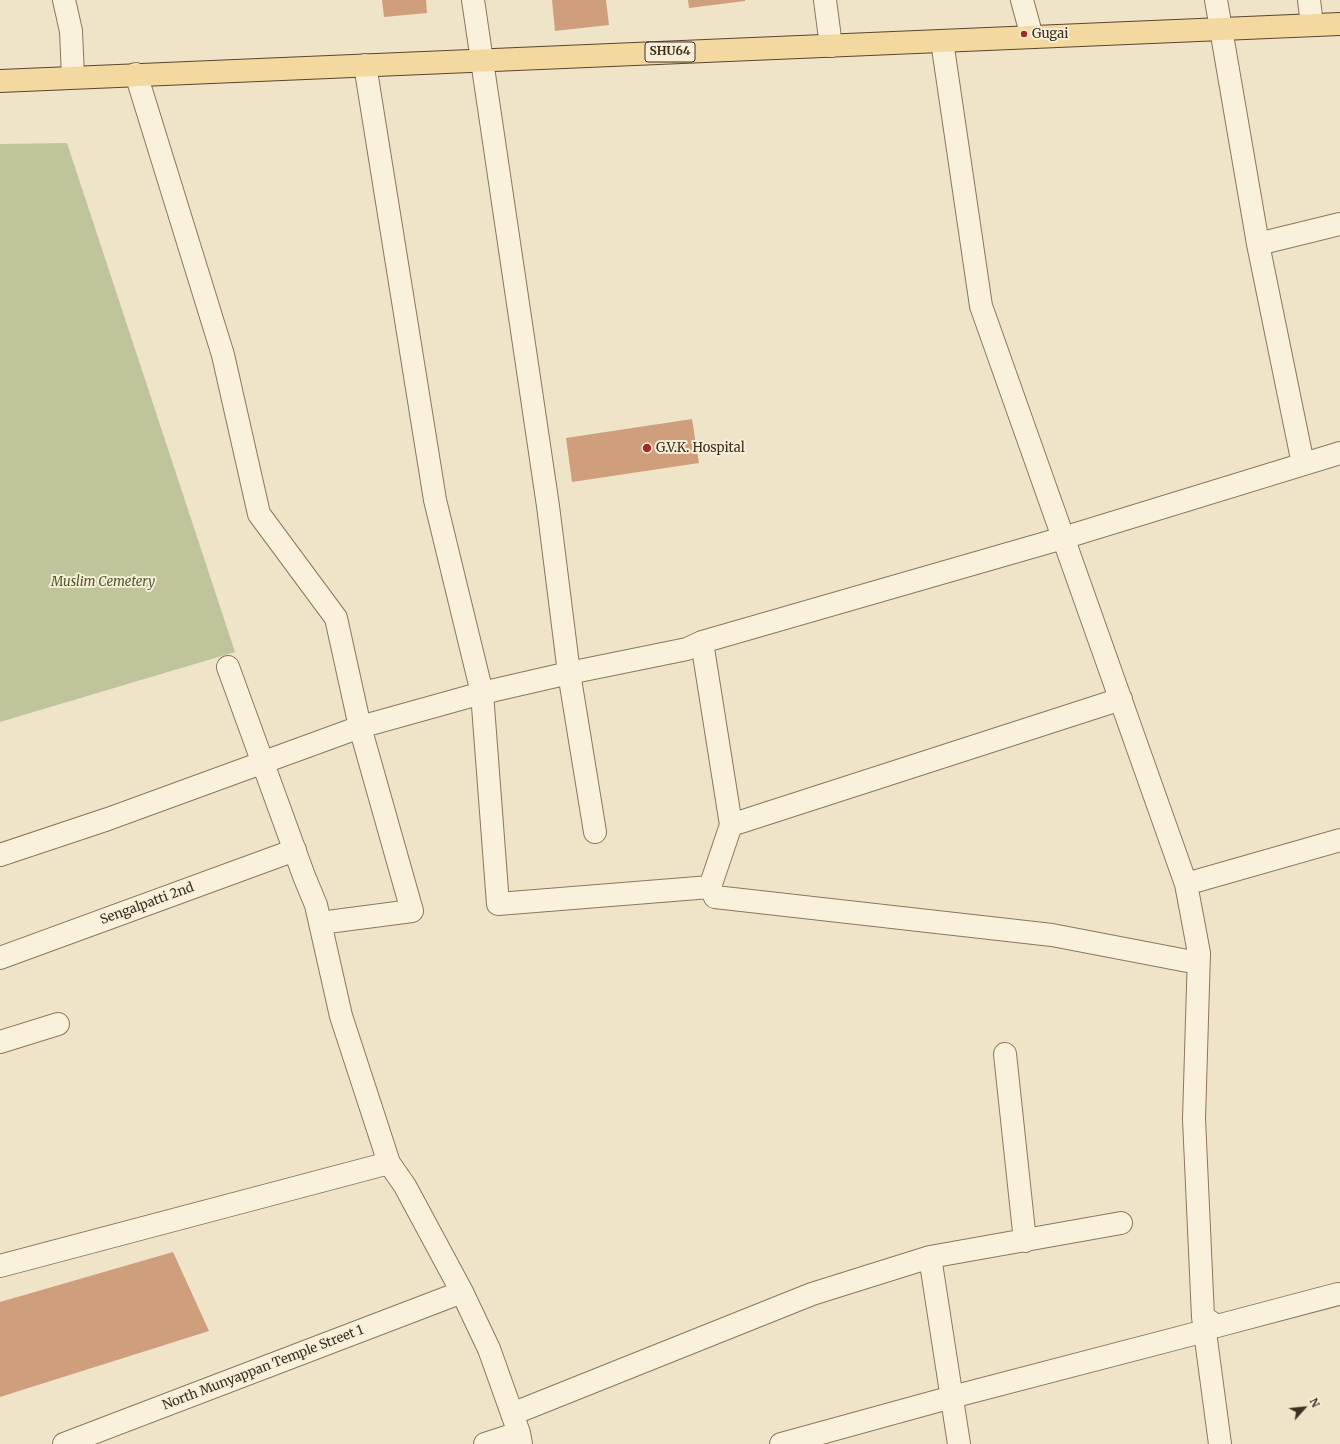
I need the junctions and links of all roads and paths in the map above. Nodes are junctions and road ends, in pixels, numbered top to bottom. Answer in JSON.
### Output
{"nodes":[{"id":1,"x":64,"y":0,"type":"edge"},
{"id":2,"x":473,"y":0,"type":"edge"},
{"id":3,"x":825,"y":0,"type":"edge"},
{"id":4,"x":1022,"y":0,"type":"edge"},
{"id":5,"x":1216,"y":0,"type":"edge"},
{"id":6,"x":1309,"y":0,"type":"edge"},
{"id":7,"x":1340,"y":24,"type":"edge"},
{"id":8,"x":1312,"y":25,"type":"junction"},
{"id":9,"x":1222,"y":29,"type":"junction"},
{"id":10,"x":1032,"y":37,"type":"junction"},
{"id":11,"x":942,"y":41,"type":"junction"},
{"id":12,"x":831,"y":46,"type":"junction"},
{"id":13,"x":483,"y":60,"type":"junction"},
{"id":14,"x":365,"y":65,"type":"junction"},
{"id":15,"x":136,"y":74,"type":"junction"},
{"id":16,"x":73,"y":77,"type":"junction"},
{"id":17,"x":0,"y":81,"type":"edge"},
{"id":18,"x":1340,"y":224,"type":"edge"},
{"id":19,"x":1258,"y":244,"type":"junction"},
{"id":20,"x":1340,"y":453,"type":"edge"},
{"id":21,"x":1303,"y":464,"type":"junction"},
{"id":22,"x":1063,"y":538,"type":"junction"},
{"id":23,"x":702,"y":642,"type":"junction"},
{"id":24,"x":228,"y":667,"type":"dead end"},
{"id":25,"x":569,"y":673,"type":"junction"},
{"id":26,"x":482,"y":694,"type":"junction"},
{"id":27,"x":1121,"y":699,"type":"junction"},
{"id":28,"x":360,"y":727,"type":"junction"},
{"id":29,"x":263,"y":762,"type":"junction"},
{"id":30,"x":732,"y":825,"type":"junction"},
{"id":31,"x":595,"y":832,"type":"dead end"},
{"id":32,"x":1340,"y":840,"type":"edge"},
{"id":33,"x":295,"y":850,"type":"junction"},
{"id":34,"x":0,"y":855,"type":"edge"},
{"id":35,"x":1186,"y":884,"type":"junction"},
{"id":36,"x":710,"y":887,"type":"junction"},
{"id":37,"x":320,"y":923,"type":"junction"},
{"id":38,"x":0,"y":958,"type":"edge"},
{"id":39,"x":1198,"y":963,"type":"junction"},
{"id":40,"x":58,"y":1024,"type":"dead end"},
{"id":41,"x":0,"y":1042,"type":"edge"},
{"id":42,"x":1005,"y":1054,"type":"dead end"},
{"id":43,"x":389,"y":1163,"type":"junction"},
{"id":44,"x":1121,"y":1223,"type":"dead end"},
{"id":45,"x":1025,"y":1241,"type":"junction"},
{"id":46,"x":930,"y":1257,"type":"junction"},
{"id":47,"x":0,"y":1266,"type":"edge"},
{"id":48,"x":462,"y":1292,"type":"junction"},
{"id":49,"x":1338,"y":1294,"type":"dead end"},
{"id":50,"x":1204,"y":1324,"type":"junction"},
{"id":51,"x":952,"y":1397,"type":"junction"},
{"id":52,"x":517,"y":1430,"type":"edge"},
{"id":53,"x":64,"y":1444,"type":"edge"},
{"id":54,"x":485,"y":1444,"type":"edge"},
{"id":55,"x":781,"y":1444,"type":"edge"},
{"id":56,"x":960,"y":1444,"type":"edge"},
{"id":57,"x":1220,"y":1444,"type":"edge"}],
"edges":[{"from":1,"to":16,"type":"street"},
{"from":2,"to":13,"type":"street"},
{"from":3,"to":12,"type":"street"},
{"from":4,"to":10,"type":"street"},
{"from":5,"to":9,"type":"street"},
{"from":6,"to":8,"type":"street"},
{"from":7,"to":8,"type":"main road","number":"SHU64"},
{"from":8,"to":9,"type":"main road","number":"SHU64"},
{"from":9,"to":10,"type":"main road","number":"SHU64"},
{"from":9,"to":19,"type":"street"},
{"from":10,"to":11,"type":"main road","number":"SHU64"},
{"from":11,"to":12,"type":"main road","number":"SHU64"},
{"from":11,"to":22,"type":"street"},
{"from":12,"to":13,"type":"main road","number":"SHU64"},
{"from":13,"to":14,"type":"main road","number":"SHU64"},
{"from":13,"to":25,"type":"street"},
{"from":14,"to":15,"type":"main road","number":"SHU64"},
{"from":14,"to":26,"type":"street"},
{"from":15,"to":16,"type":"main road","number":"SHU64"},
{"from":15,"to":28,"type":"street"},
{"from":16,"to":17,"type":"main road","number":"SHU64"},
{"from":18,"to":19,"type":"street"},
{"from":19,"to":21,"type":"street"},
{"from":20,"to":21,"type":"street"},
{"from":21,"to":22,"type":"street"},
{"from":22,"to":23,"type":"street"},
{"from":22,"to":27,"type":"street"},
{"from":23,"to":25,"type":"street"},
{"from":23,"to":30,"type":"street"},
{"from":24,"to":29,"type":"street"},
{"from":25,"to":26,"type":"street"},
{"from":25,"to":31,"type":"street"},
{"from":26,"to":28,"type":"street"},
{"from":26,"to":36,"type":"street"},
{"from":27,"to":30,"type":"street"},
{"from":27,"to":35,"type":"street"},
{"from":28,"to":29,"type":"street"},
{"from":28,"to":37,"type":"street"},
{"from":29,"to":33,"type":"street"},
{"from":29,"to":34,"type":"street"},
{"from":30,"to":36,"type":"street"},
{"from":32,"to":35,"type":"street"},
{"from":33,"to":37,"type":"street"},
{"from":33,"to":38,"type":"street","name":"Sengalpatti 2nd"},
{"from":35,"to":39,"type":"street"},
{"from":36,"to":39,"type":"street"},
{"from":37,"to":43,"type":"street"},
{"from":39,"to":50,"type":"street"},
{"from":40,"to":41,"type":"street"},
{"from":42,"to":45,"type":"street"},
{"from":43,"to":47,"type":"street"},
{"from":43,"to":48,"type":"street"},
{"from":44,"to":45,"type":"street"},
{"from":45,"to":46,"type":"street"},
{"from":46,"to":51,"type":"street"},
{"from":46,"to":52,"type":"street"},
{"from":48,"to":52,"type":"street"},
{"from":48,"to":53,"type":"street","name":"North Munyappan Temple Street 1"},
{"from":49,"to":50,"type":"street"},
{"from":50,"to":51,"type":"street"},
{"from":50,"to":57,"type":"street"},
{"from":51,"to":55,"type":"street"},
{"from":51,"to":56,"type":"street"},
{"from":52,"to":54,"type":"street"}]}
